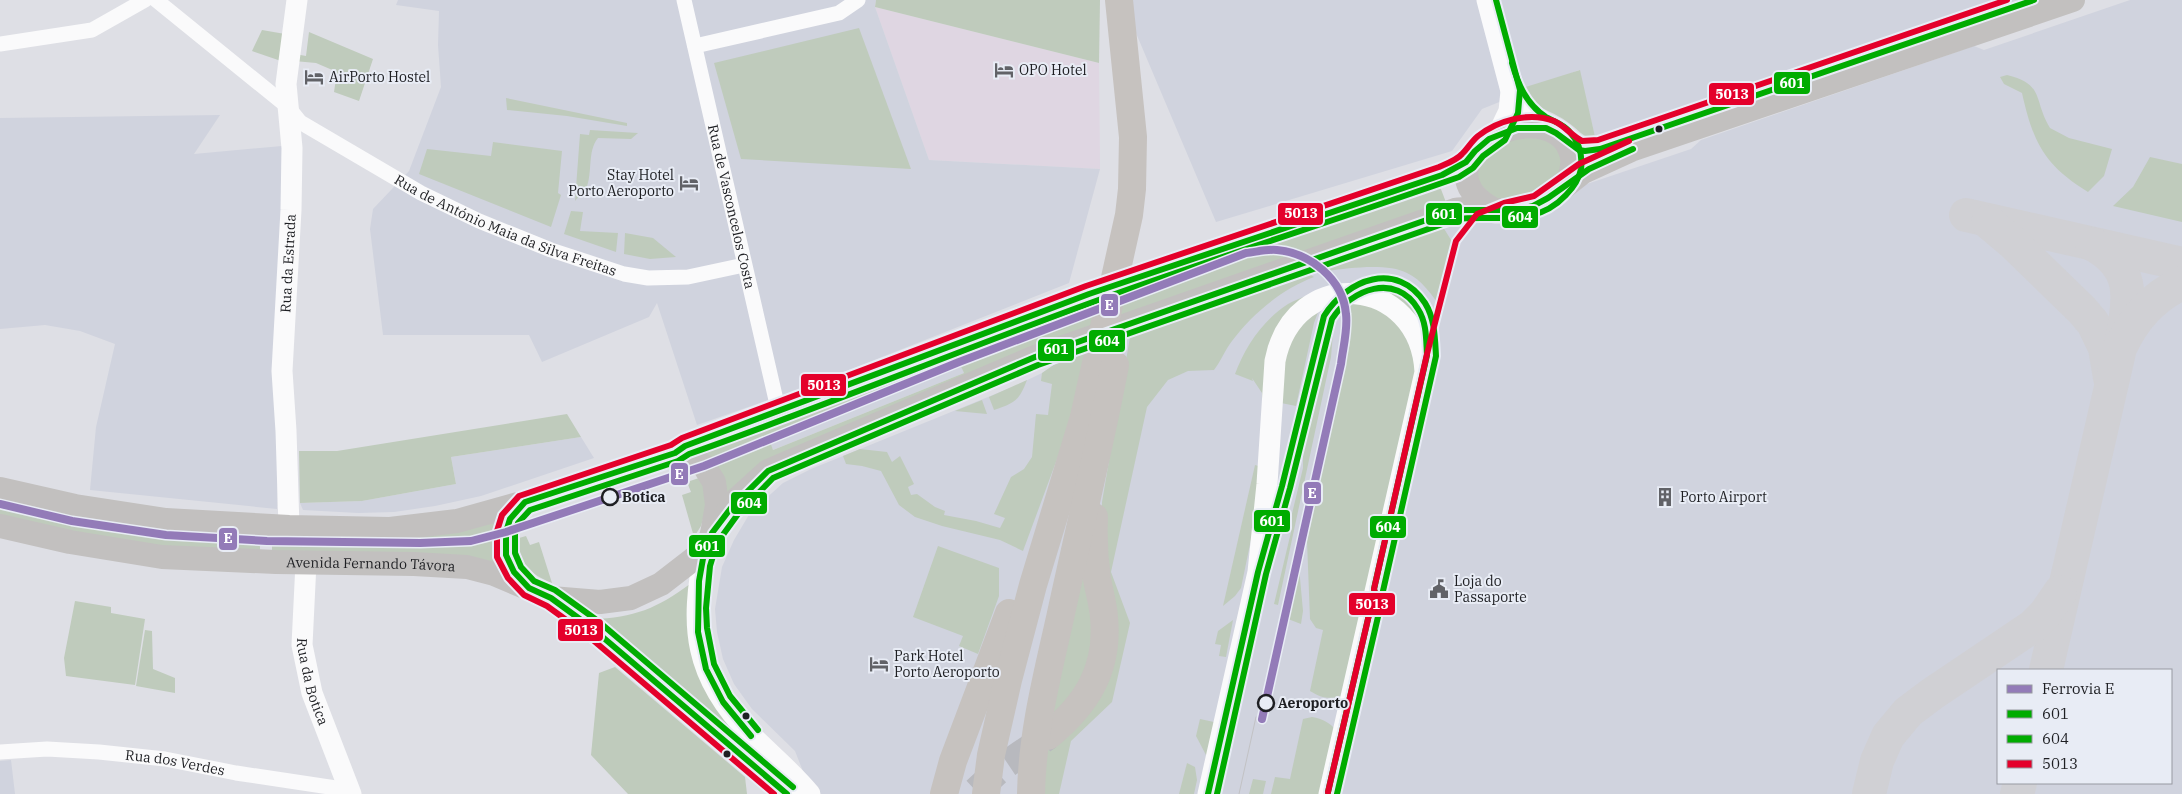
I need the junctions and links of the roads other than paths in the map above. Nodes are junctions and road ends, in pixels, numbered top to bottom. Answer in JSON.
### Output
{"nodes":[{"id":1,"x":145,"y":0,"type":"edge"},
{"id":2,"x":156,"y":0,"type":"edge"},
{"id":3,"x":297,"y":0,"type":"edge"},
{"id":4,"x":684,"y":0,"type":"edge"},
{"id":5,"x":858,"y":0,"type":"edge"},
{"id":6,"x":1119,"y":0,"type":"edge"},
{"id":7,"x":1137,"y":0,"type":"edge"},
{"id":8,"x":1487,"y":0,"type":"edge"},
{"id":9,"x":2034,"y":0,"type":"edge"},
{"id":10,"x":2073,"y":0,"type":"edge"},
{"id":11,"x":0,"y":44,"type":"edge"},
{"id":12,"x":695,"y":46,"type":"junction"},
{"id":13,"x":1511,"y":91,"type":"junction"},
{"id":14,"x":288,"y":107,"type":"junction"},
{"id":15,"x":1547,"y":128,"type":"junction"},
{"id":16,"x":1498,"y":134,"type":"junction"},
{"id":17,"x":1567,"y":142,"type":"junction"},
{"id":18,"x":1468,"y":161,"type":"junction"},
{"id":19,"x":1564,"y":187,"type":"junction"},
{"id":20,"x":1492,"y":209,"type":"junction"},
{"id":21,"x":1129,"y":258,"type":"junction"},
{"id":22,"x":744,"y":265,"type":"junction"},
{"id":23,"x":1110,"y":344,"type":"junction"},
{"id":24,"x":779,"y":414,"type":"junction"},
{"id":25,"x":1102,"y":434,"type":"junction"},
{"id":26,"x":1075,"y":447,"type":"junction"},
{"id":27,"x":675,"y":454,"type":"junction"},
{"id":28,"x":0,"y":488,"type":"edge"},
{"id":29,"x":525,"y":502,"type":"junction"},
{"id":30,"x":0,"y":526,"type":"edge"},
{"id":31,"x":289,"y":527,"type":"junction"},
{"id":32,"x":708,"y":542,"type":"junction"},
{"id":33,"x":306,"y":563,"type":"junction"},
{"id":34,"x":529,"y":588,"type":"junction"},
{"id":35,"x":551,"y":598,"type":"junction"},
{"id":36,"x":1048,"y":736,"type":"tunnel mouth"},
{"id":37,"x":0,"y":752,"type":"edge"},
{"id":38,"x":790,"y":771,"type":"junction"},
{"id":39,"x":350,"y":792,"type":"edge"},
{"id":40,"x":779,"y":792,"type":"edge"},
{"id":41,"x":979,"y":793,"type":"edge"},
{"id":42,"x":810,"y":794,"type":"edge"},
{"id":43,"x":944,"y":794,"type":"edge"},
{"id":44,"x":1012,"y":794,"type":"edge"},
{"id":45,"x":1031,"y":794,"type":"edge"},
{"id":46,"x":1208,"y":794,"type":"edge"},
{"id":47,"x":1329,"y":794,"type":"edge"}],
"edges":[{"from":1,"to":11,"type":"street"},
{"from":2,"to":14,"type":"street","name":"Rua de António Maia da Silva Freitas"},
{"from":3,"to":14,"type":"main road","name":"Rua da Estrada"},
{"from":4,"to":12,"type":"street","name":"Rua de Vasconcelos Costa"},
{"from":5,"to":12,"type":"street"},
{"from":6,"to":21,"type":"highway"},
{"from":7,"to":21,"type":"highway"},
{"from":8,"to":13,"type":"main road"},
{"from":9,"to":17,"type":"main road"},
{"from":10,"to":19,"type":"main road"},
{"from":12,"to":22,"type":"street","name":"Rua de Vasconcelos Costa"},
{"from":13,"to":15,"type":"main road"},
{"from":13,"to":16,"type":"main road"},
{"from":14,"to":22,"type":"street","name":"Rua de António Maia da Silva Freitas"},
{"from":14,"to":31,"type":"main road","name":"Rua da Estrada"},
{"from":15,"to":16,"type":"main road"},
{"from":15,"to":17,"type":"main road"},
{"from":16,"to":18,"type":"main road"},
{"from":17,"to":19,"type":"main road"},
{"from":18,"to":20,"type":"main road"},
{"from":18,"to":24,"type":"main road"},
{"from":19,"to":20,"type":"main road"},
{"from":20,"to":32,"type":"main road","name":"Avenida Fernando Távora"},
{"from":21,"to":23,"type":"highway"},
{"from":22,"to":24,"type":"street","name":"Rua de Vasconcelos Costa"},
{"from":23,"to":25,"type":"highway"},
{"from":23,"to":26,"type":"highway"},
{"from":24,"to":27,"type":"main road"},
{"from":25,"to":36,"type":"highway"},
{"from":25,"to":45,"type":"highway"},
{"from":26,"to":41,"type":"highway"},
{"from":26,"to":43,"type":"highway"},
{"from":26,"to":44,"type":"highway"},
{"from":27,"to":29,"type":"main road"},
{"from":27,"to":32,"type":"main road"},
{"from":28,"to":31,"type":"main road"},
{"from":29,"to":31,"type":"main road"},
{"from":29,"to":34,"type":"main road"},
{"from":30,"to":33,"type":"main road","name":"Avenida Fernando Távora"},
{"from":32,"to":35,"type":"main road","name":"Avenida Fernando Távora"},
{"from":32,"to":38,"type":"main road"},
{"from":33,"to":34,"type":"main road","name":"Avenida Fernando Távora"},
{"from":33,"to":39,"type":"main road","name":"Rua da Botica"},
{"from":34,"to":35,"type":"main road","name":"Avenida Fernando Távora"},
{"from":35,"to":40,"type":"main road"},
{"from":37,"to":39,"type":"street","name":"Rua dos Verdes"},
{"from":38,"to":40,"type":"main road"},
{"from":38,"to":42,"type":"main road"},
{"from":46,"to":47,"type":"main road"}]}
